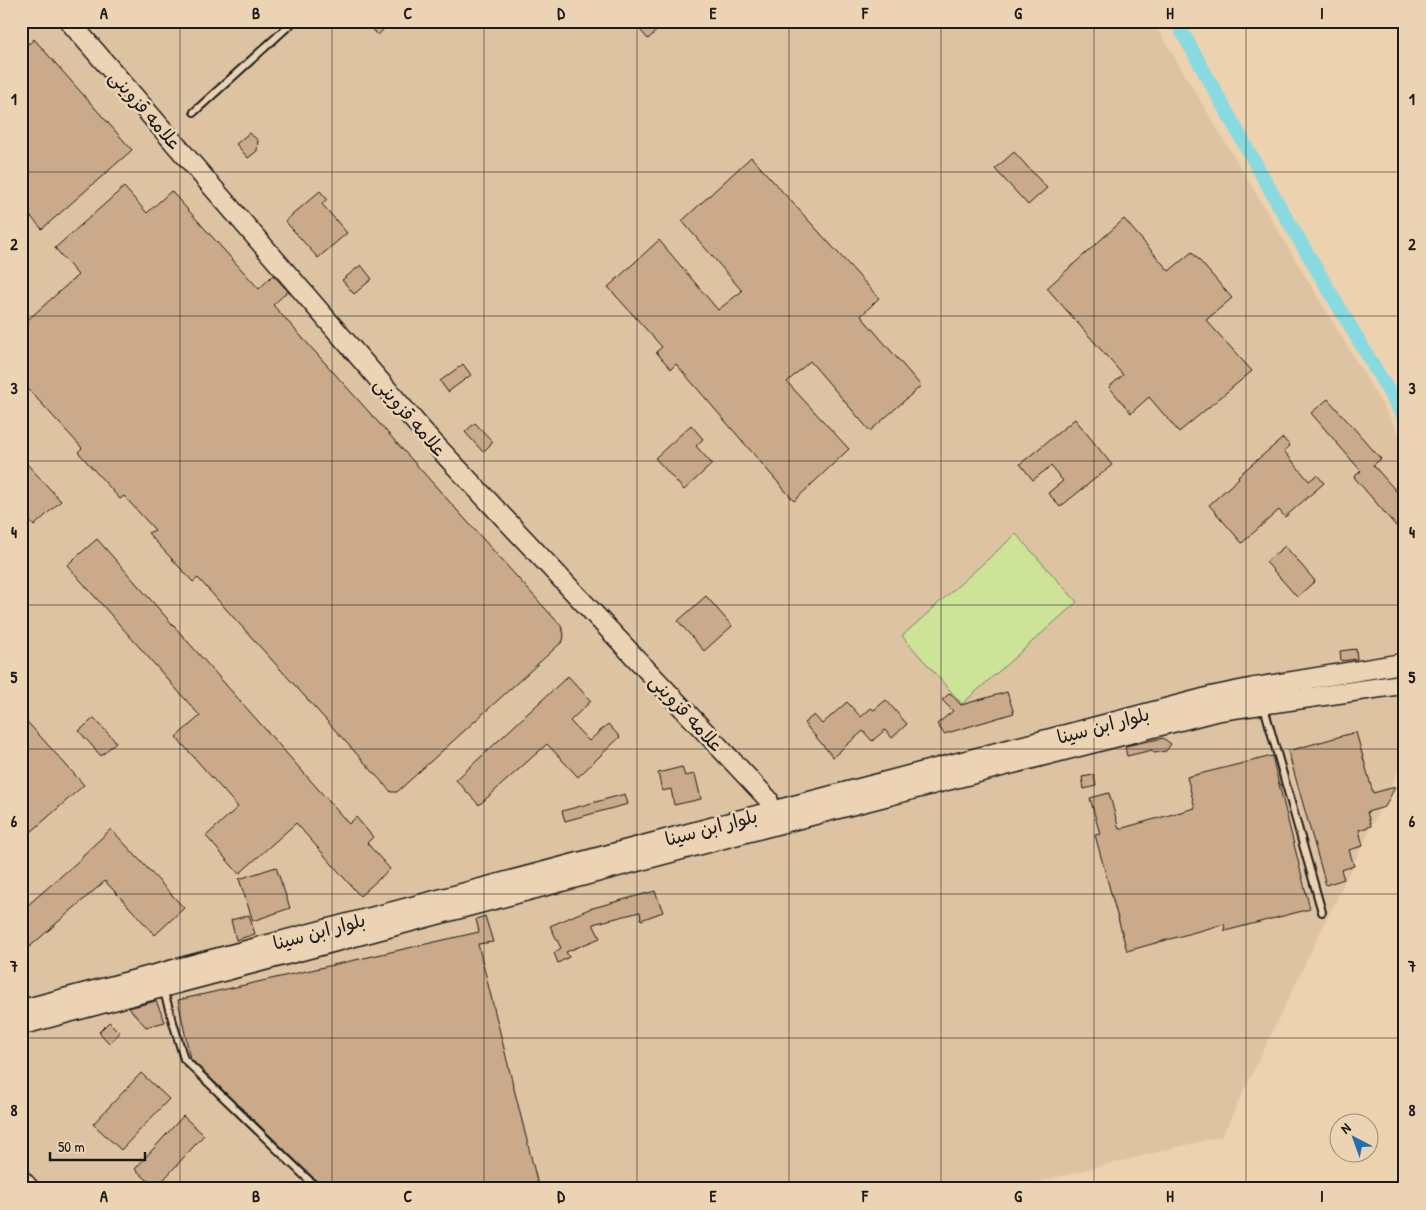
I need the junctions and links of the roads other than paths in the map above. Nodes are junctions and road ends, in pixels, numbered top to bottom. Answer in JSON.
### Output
{"nodes":[{"id":1,"x":69,"y":21,"type":"edge"},
{"id":2,"x":294,"y":21,"type":"edge"},
{"id":3,"x":194,"y":112,"type":"dead end"},
{"id":4,"x":1405,"y":663,"type":"edge"},
{"id":5,"x":1405,"y":684,"type":"edge"},
{"id":6,"x":1263,"y":703,"type":"junction"},
{"id":7,"x":768,"y":800,"type":"dead end"},
{"id":8,"x":1322,"y":912,"type":"dead end"},
{"id":9,"x":162,"y":988,"type":"junction"},
{"id":10,"x":21,"y":1010,"type":"edge"},
{"id":11,"x":21,"y":1025,"type":"edge"},
{"id":12,"x":21,"y":1179,"type":"edge"},
{"id":13,"x":30,"y":1189,"type":"edge"},
{"id":14,"x":318,"y":1189,"type":"edge"}],
"edges":[{"from":1,"to":7,"type":"street","name":"علامه قزوینی"},
{"from":2,"to":3,"type":"lane"},
{"from":4,"to":10,"type":"street","name":"بلوار ابن سینا"},
{"from":5,"to":6,"type":"street","name":"بلوار ابن سینا"},
{"from":6,"to":8,"type":"lane"},
{"from":6,"to":9,"type":"street","name":"بلوار ابن سینا"},
{"from":9,"to":11,"type":"street","name":"بلوار ابن سینا"},
{"from":9,"to":14,"type":"lane"},
{"from":12,"to":13,"type":"street"}]}
